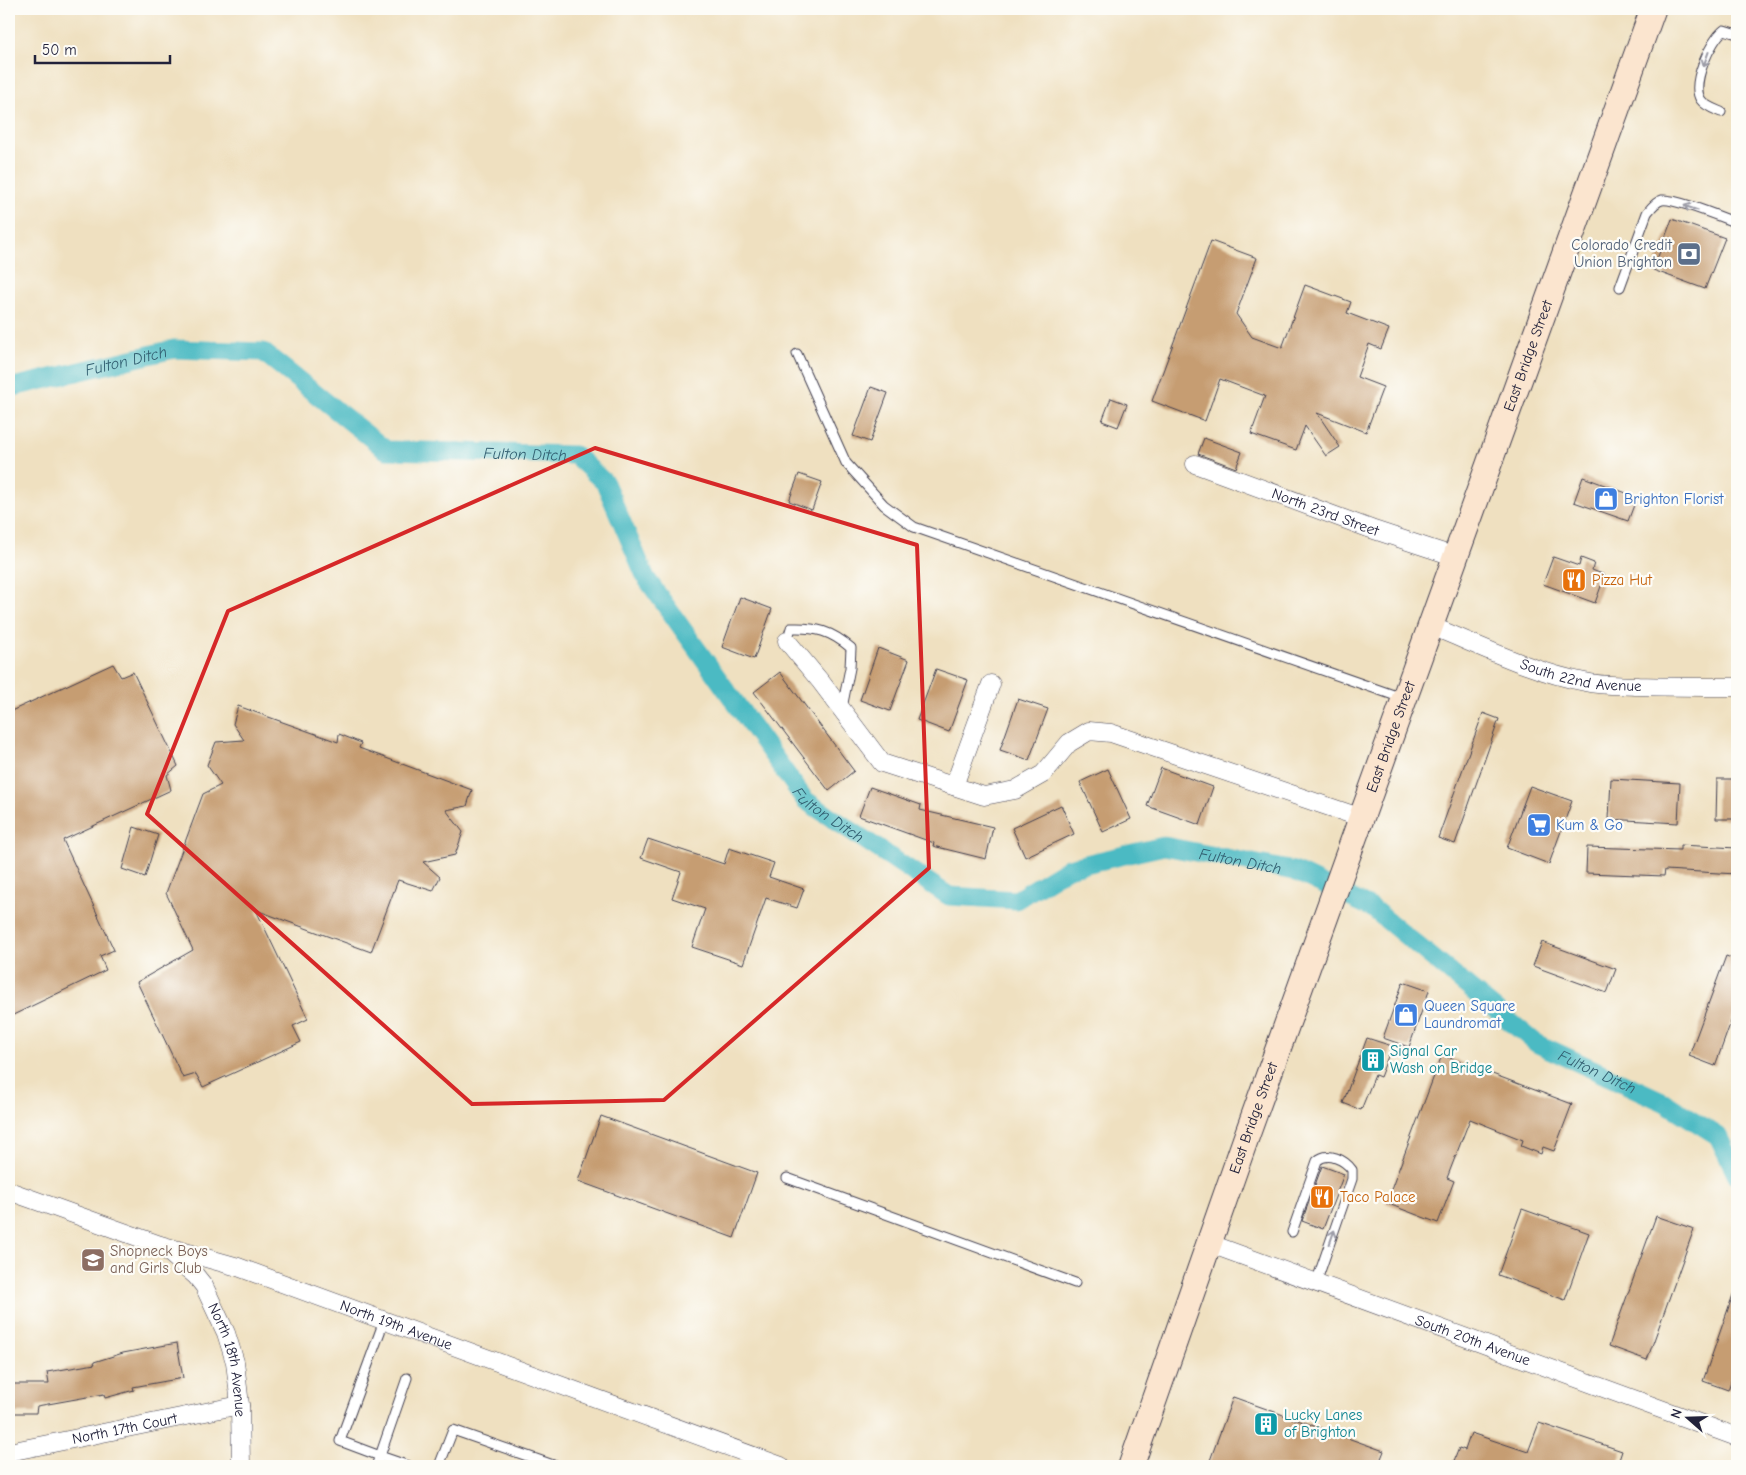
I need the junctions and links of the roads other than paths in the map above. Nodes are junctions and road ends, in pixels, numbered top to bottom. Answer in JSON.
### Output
{"nodes":[{"id":1,"x":1653,"y":9,"type":"edge"},
{"id":2,"x":1737,"y":34,"type":"edge"},
{"id":3,"x":1721,"y":112,"type":"dead end"},
{"id":4,"x":1737,"y":224,"type":"edge"},
{"id":5,"x":1620,"y":287,"type":"dead end"},
{"id":6,"x":797,"y":354,"type":"dead end"},
{"id":7,"x":1195,"y":464,"type":"dead end"},
{"id":8,"x":1456,"y":556,"type":"junction"},
{"id":9,"x":1431,"y":626,"type":"junction"},
{"id":10,"x":787,"y":641,"type":"joint"},
{"id":11,"x":991,"y":684,"type":"dead end"},
{"id":12,"x":1737,"y":686,"type":"edge"},
{"id":13,"x":1405,"y":698,"type":"junction"},
{"id":14,"x":842,"y":711,"type":"junction"},
{"id":15,"x":954,"y":786,"type":"junction"},
{"id":16,"x":1362,"y":818,"type":"junction"},
{"id":17,"x":787,"y":1178,"type":"dead end"},
{"id":18,"x":9,"y":1191,"type":"edge"},
{"id":19,"x":1292,"y":1232,"type":"dead end"},
{"id":20,"x":1208,"y":1244,"type":"junction"},
{"id":21,"x":160,"y":1245,"type":"junction"},
{"id":22,"x":1075,"y":1282,"type":"dead end"},
{"id":23,"x":1316,"y":1283,"type":"junction"},
{"id":24,"x":384,"y":1321,"type":"junction"},
{"id":25,"x":408,"y":1378,"type":"dead end"},
{"id":26,"x":240,"y":1405,"type":"junction"},
{"id":27,"x":1737,"y":1437,"type":"edge"},
{"id":28,"x":9,"y":1452,"type":"edge"},
{"id":29,"x":380,"y":1456,"type":"junction"},
{"id":30,"x":241,"y":1466,"type":"edge"},
{"id":31,"x":376,"y":1466,"type":"edge"},
{"id":32,"x":409,"y":1466,"type":"edge"},
{"id":33,"x":439,"y":1466,"type":"edge"},
{"id":34,"x":556,"y":1466,"type":"edge"},
{"id":35,"x":781,"y":1466,"type":"edge"},
{"id":36,"x":1131,"y":1466,"type":"edge"}],
"edges":[{"from":1,"to":8,"type":"main road","name":"East Bridge Street"},
{"from":2,"to":3,"type":"lane","one_way":true},
{"from":4,"to":5,"type":"lane","one_way":true},
{"from":6,"to":13,"type":"lane"},
{"from":7,"to":8,"type":"street","name":"North 23rd Street"},
{"from":8,"to":9,"type":"main road","name":"East Bridge Street"},
{"from":9,"to":12,"type":"street","name":"South 22nd Avenue"},
{"from":9,"to":13,"type":"main road","name":"East Bridge Street"},
{"from":10,"to":14,"type":"street"},
{"from":10,"to":14,"type":"lane"},
{"from":11,"to":15,"type":"street"},
{"from":13,"to":16,"type":"main road","name":"East Bridge Street"},
{"from":14,"to":15,"type":"street"},
{"from":15,"to":16,"type":"street"},
{"from":16,"to":20,"type":"main road","name":"East Bridge Street"},
{"from":17,"to":22,"type":"lane"},
{"from":18,"to":21,"type":"street","name":"North 19th Avenue"},
{"from":23,"to":19,"type":"lane","one_way":true},
{"from":20,"to":23,"type":"street","name":"South 20th Avenue"},
{"from":20,"to":36,"type":"main road","name":"East Bridge Street"},
{"from":21,"to":24,"type":"street","name":"North 19th Avenue"},
{"from":21,"to":26,"type":"street","name":"North 18th Avenue"},
{"from":23,"to":27,"type":"street","name":"South 20th Avenue"},
{"from":24,"to":29,"type":"lane"},
{"from":24,"to":35,"type":"street","name":"North 19th Avenue"},
{"from":25,"to":29,"type":"lane"},
{"from":26,"to":28,"type":"street","name":"North 17th Court"},
{"from":26,"to":30,"type":"street","name":"North 18th Avenue"},
{"from":29,"to":31,"type":"lane"},
{"from":29,"to":32,"type":"lane"},
{"from":33,"to":34,"type":"lane"}]}
